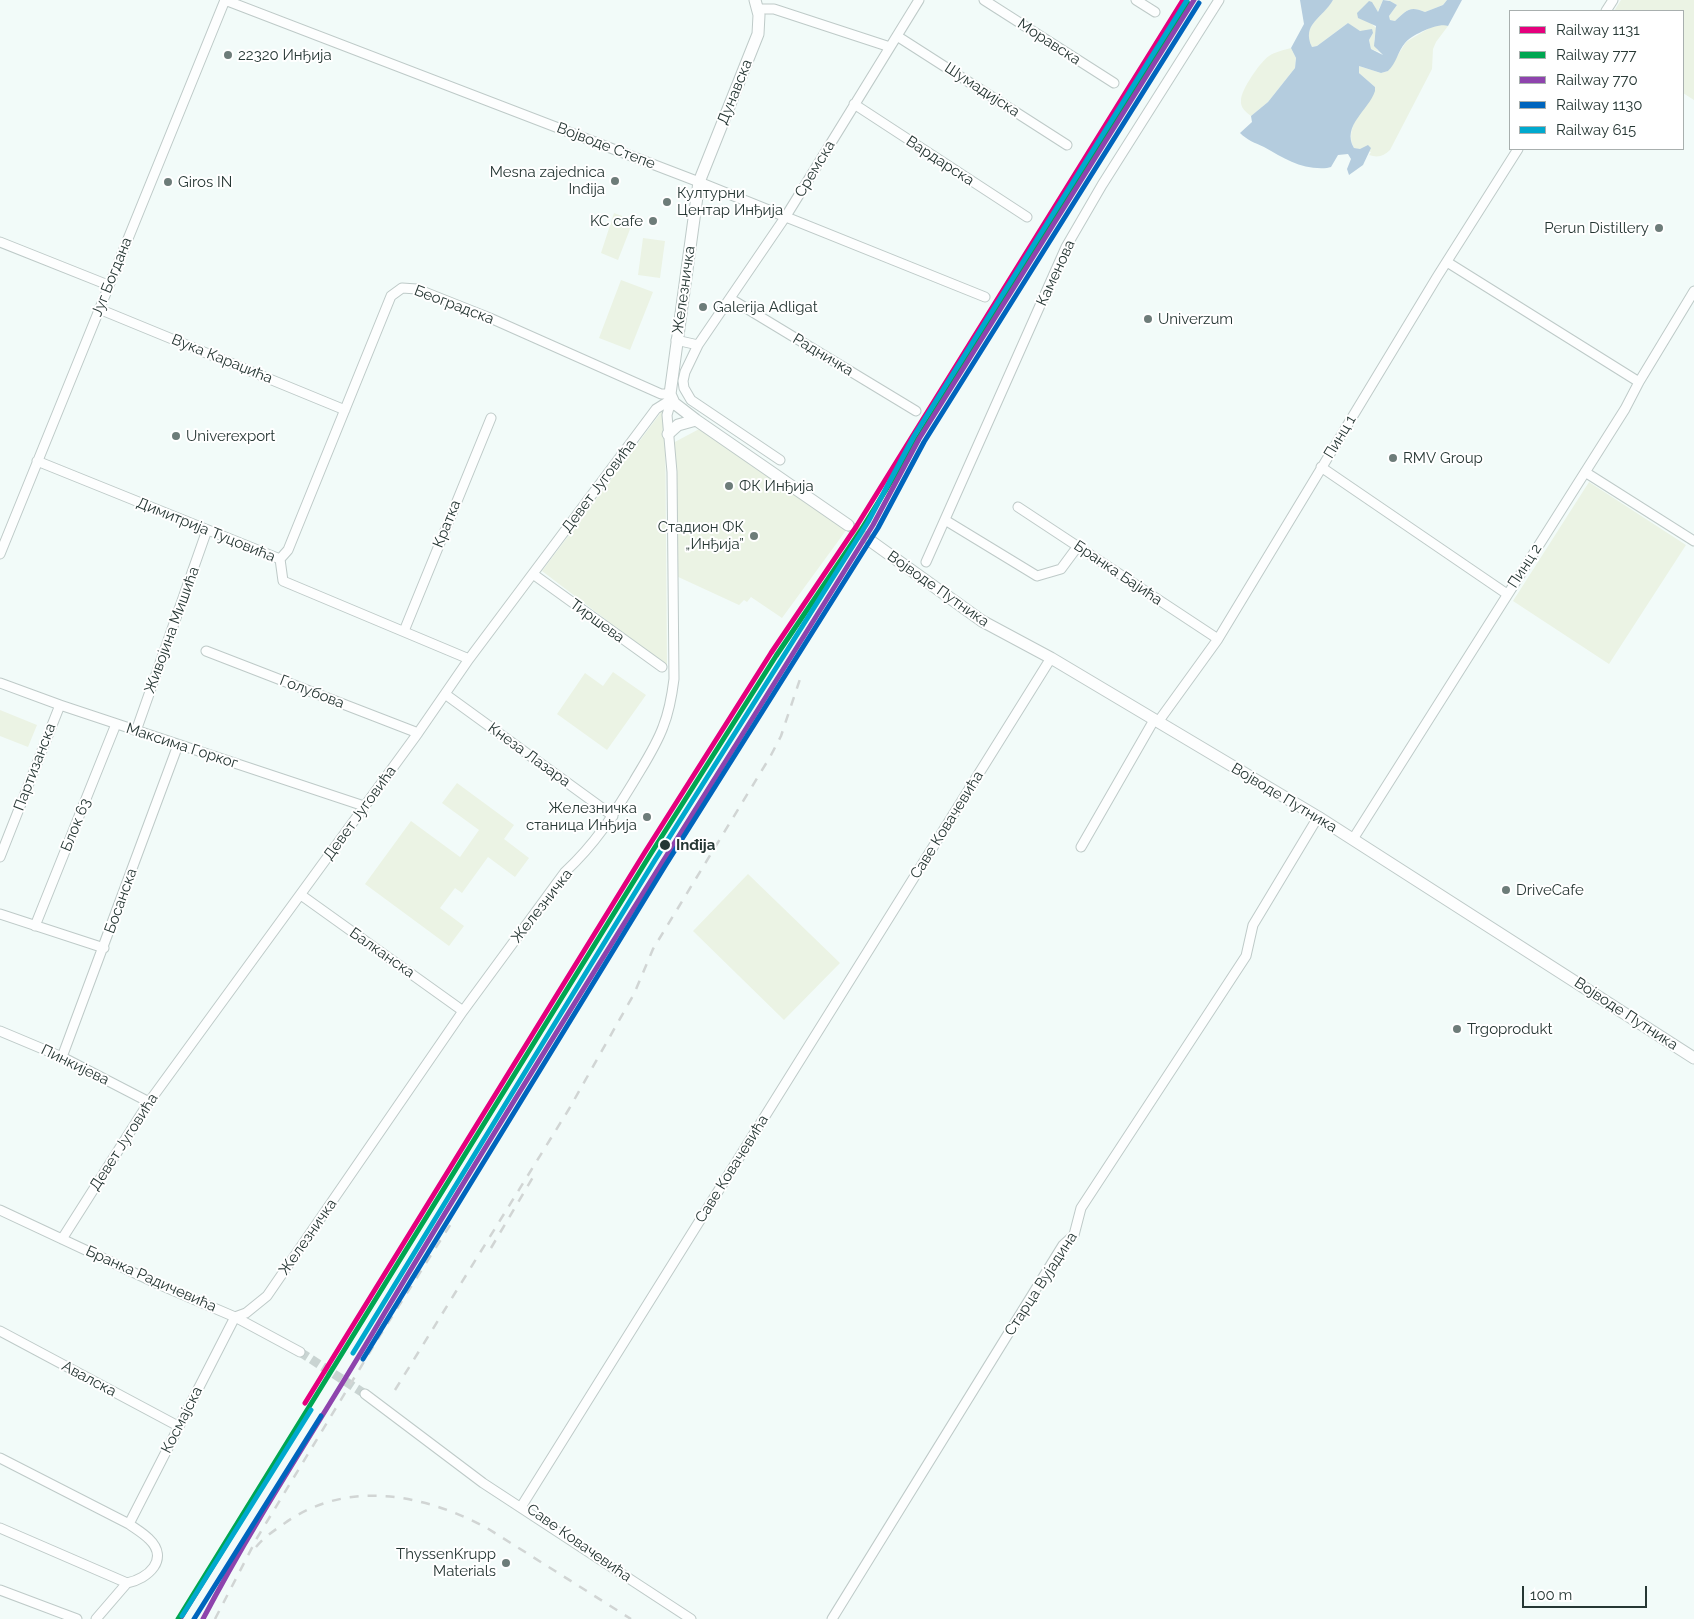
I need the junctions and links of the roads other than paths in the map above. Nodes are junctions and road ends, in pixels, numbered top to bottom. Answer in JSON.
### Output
{"nodes":[{"id":1,"x":225,"y":0,"type":"edge"},
{"id":2,"x":919,"y":0,"type":"edge"},
{"id":3,"x":984,"y":0,"type":"edge"},
{"id":4,"x":1136,"y":0,"type":"edge"},
{"id":5,"x":1219,"y":0,"type":"edge"},
{"id":6,"x":756,"y":5,"type":"edge"},
{"id":7,"x":1155,"y":12,"type":"dead end"},
{"id":8,"x":897,"y":36,"type":"junction"},
{"id":9,"x":890,"y":47,"type":"junction"},
{"id":10,"x":1114,"y":83,"type":"dead end"},
{"id":11,"x":854,"y":104,"type":"junction"},
{"id":12,"x":1067,"y":145,"type":"dead end"},
{"id":13,"x":1517,"y":150,"type":"edge"},
{"id":14,"x":700,"y":182,"type":"junction"},
{"id":15,"x":786,"y":216,"type":"junction"},
{"id":16,"x":1027,"y":217,"type":"dead end"},
{"id":17,"x":0,"y":242,"type":"edge"},
{"id":18,"x":1447,"y":262,"type":"junction"},
{"id":19,"x":108,"y":285,"type":"junction"},
{"id":20,"x":1694,"y":291,"type":"edge"},
{"id":21,"x":985,"y":297,"type":"dead end"},
{"id":22,"x":730,"y":299,"type":"junction"},
{"id":23,"x":99,"y":309,"type":"junction"},
{"id":24,"x":676,"y":340,"type":"junction"},
{"id":25,"x":698,"y":345,"type":"junction"},
{"id":26,"x":1639,"y":382,"type":"junction"},
{"id":27,"x":672,"y":399,"type":"junction"},
{"id":28,"x":345,"y":410,"type":"junction"},
{"id":29,"x":916,"y":411,"type":"dead end"},
{"id":30,"x":490,"y":418,"type":"dead end"},
{"id":31,"x":696,"y":420,"type":"junction"},
{"id":32,"x":668,"y":434,"type":"junction"},
{"id":33,"x":780,"y":460,"type":"dead end"},
{"id":34,"x":37,"y":461,"type":"junction"},
{"id":35,"x":1321,"y":467,"type":"junction"},
{"id":36,"x":1586,"y":472,"type":"junction"},
{"id":37,"x":1018,"y":507,"type":"dead end"},
{"id":38,"x":944,"y":520,"type":"junction"},
{"id":39,"x":848,"y":525,"type":"tunnel mouth"},
{"id":40,"x":207,"y":530,"type":"junction"},
{"id":41,"x":1694,"y":541,"type":"edge"},
{"id":42,"x":872,"y":542,"type":"tunnel mouth"},
{"id":43,"x":1078,"y":546,"type":"junction"},
{"id":44,"x":0,"y":554,"type":"edge"},
{"id":45,"x":280,"y":559,"type":"junction"},
{"id":46,"x":926,"y":562,"type":"dead end"},
{"id":47,"x":533,"y":574,"type":"junction"},
{"id":48,"x":1507,"y":594,"type":"junction"},
{"id":49,"x":404,"y":631,"type":"junction"},
{"id":50,"x":1218,"y":639,"type":"junction"},
{"id":51,"x":206,"y":651,"type":"dead end"},
{"id":52,"x":1052,"y":658,"type":"junction"},
{"id":53,"x":469,"y":659,"type":"junction"},
{"id":54,"x":662,"y":668,"type":"dead end"},
{"id":55,"x":0,"y":683,"type":"edge"},
{"id":56,"x":445,"y":694,"type":"junction"},
{"id":57,"x":60,"y":706,"type":"junction"},
{"id":58,"x":1156,"y":721,"type":"junction"},
{"id":59,"x":116,"y":724,"type":"junction"},
{"id":60,"x":136,"y":731,"type":"junction"},
{"id":61,"x":418,"y":734,"type":"junction"},
{"id":62,"x":178,"y":745,"type":"junction"},
{"id":63,"x":364,"y":806,"type":"junction"},
{"id":64,"x":613,"y":816,"type":"junction"},
{"id":65,"x":1318,"y":817,"type":"junction"},
{"id":66,"x":1353,"y":839,"type":"junction"},
{"id":67,"x":1081,"y":847,"type":"dead end"},
{"id":68,"x":0,"y":857,"type":"edge"},
{"id":69,"x":301,"y":895,"type":"junction"},
{"id":70,"x":0,"y":914,"type":"edge"},
{"id":71,"x":35,"y":926,"type":"junction"},
{"id":72,"x":104,"y":948,"type":"junction"},
{"id":73,"x":463,"y":1011,"type":"junction"},
{"id":74,"x":0,"y":1032,"type":"edge"},
{"id":75,"x":62,"y":1057,"type":"junction"},
{"id":76,"x":1694,"y":1058,"type":"edge"},
{"id":77,"x":149,"y":1102,"type":"junction"},
{"id":78,"x":0,"y":1210,"type":"edge"},
{"id":79,"x":62,"y":1238,"type":"junction"},
{"id":80,"x":235,"y":1316,"type":"junction"},
{"id":81,"x":0,"y":1331,"type":"edge"},
{"id":82,"x":300,"y":1352,"type":"tunnel mouth"},
{"id":83,"x":365,"y":1394,"type":"tunnel mouth"},
{"id":84,"x":178,"y":1426,"type":"junction"},
{"id":85,"x":0,"y":1458,"type":"edge"},
{"id":86,"x":521,"y":1507,"type":"junction"},
{"id":87,"x":129,"y":1524,"type":"junction"},
{"id":88,"x":0,"y":1528,"type":"edge"},
{"id":89,"x":127,"y":1583,"type":"junction"},
{"id":90,"x":0,"y":1590,"type":"edge"},
{"id":91,"x":687,"y":1618,"type":"edge"},
{"id":92,"x":77,"y":1619,"type":"edge"},
{"id":93,"x":96,"y":1619,"type":"edge"},
{"id":94,"x":832,"y":1619,"type":"edge"}],
"edges":[{"from":1,"to":14,"type":"street","name":"Војводе Степе"},
{"from":1,"to":19,"type":"street","name":"Југ Богдана"},
{"from":2,"to":8,"type":"street","name":"Сремска"},
{"from":3,"to":10,"type":"street","name":"Моравска"},
{"from":4,"to":7,"type":"street"},
{"from":5,"to":38,"type":"street","name":"Каменова"},
{"from":6,"to":9,"type":"street"},
{"from":6,"to":14,"type":"main road","name":"Дунавска"},
{"from":8,"to":9,"type":"street","name":"Сремска"},
{"from":8,"to":12,"type":"street","name":"Шумадијска"},
{"from":9,"to":11,"type":"street","name":"Сремска"},
{"from":11,"to":15,"type":"street","name":"Сремска"},
{"from":11,"to":16,"type":"street","name":"Вардарска"},
{"from":13,"to":18,"type":"street","name":"Пинц 1"},
{"from":14,"to":15,"type":"street","name":"Војводе Степе"},
{"from":14,"to":24,"type":"main road","name":"Железничка"},
{"from":15,"to":21,"type":"street","name":"Војводе Степе"},
{"from":15,"to":22,"type":"street","name":"Сремска"},
{"from":17,"to":19,"type":"street"},
{"from":18,"to":26,"type":"street"},
{"from":18,"to":35,"type":"street","name":"Пинц 1"},
{"from":19,"to":23,"type":"street","name":"Југ Богдана"},
{"from":20,"to":26,"type":"street","name":"Пинц 2"},
{"from":22,"to":25,"type":"street","name":"Сремска"},
{"from":22,"to":29,"type":"street","name":"Радничка"},
{"from":23,"to":28,"type":"street","name":"Вука Караџића"},
{"from":23,"to":34,"type":"street","name":"Југ Богдана"},
{"from":24,"to":25,"type":"street"},
{"from":24,"to":27,"type":"main road","name":"Железничка"},
{"from":25,"to":33,"type":"street","name":"Сремска"},
{"from":26,"to":36,"type":"street","name":"Пинц 2"},
{"from":27,"to":28,"type":"street","name":"Београдска"},
{"from":27,"to":31,"type":"main road"},
{"from":27,"to":32,"type":"street","name":"Железничка"},
{"from":27,"to":47,"type":"street","name":"Девет Југовића"},
{"from":28,"to":45,"type":"street","name":"Београдска"},
{"from":30,"to":49,"type":"street","name":"Кратка"},
{"from":31,"to":32,"type":"main road"},
{"from":31,"to":39,"type":"main road"},
{"from":32,"to":64,"type":"street","name":"Железничка"},
{"from":34,"to":40,"type":"street","name":"Димитрија Туцовића"},
{"from":34,"to":44,"type":"street","name":"Југ Богдана"},
{"from":35,"to":48,"type":"street"},
{"from":35,"to":50,"type":"street","name":"Пинц 1"},
{"from":36,"to":41,"type":"street"},
{"from":36,"to":48,"type":"street","name":"Пинц 2"},
{"from":37,"to":43,"type":"street","name":"Бранка Бајића"},
{"from":38,"to":43,"type":"street"},
{"from":38,"to":46,"type":"street","name":"Каменова"},
{"from":40,"to":45,"type":"street","name":"Димитрија Туцовића"},
{"from":40,"to":60,"type":"street","name":"Живојина Мишића"},
{"from":42,"to":52,"type":"main road","name":"Војводе Путника"},
{"from":43,"to":50,"type":"street","name":"Бранка Бајића"},
{"from":45,"to":49,"type":"street","name":"Димитрија Туцовића"},
{"from":47,"to":53,"type":"street","name":"Девет Југовића"},
{"from":47,"to":54,"type":"street","name":"Тиршева"},
{"from":48,"to":66,"type":"street","name":"Пинц 2"},
{"from":49,"to":53,"type":"street","name":"Димитрија Туцовића"},
{"from":50,"to":58,"type":"street","name":"Пинц 1"},
{"from":51,"to":61,"type":"street","name":"Голубова"},
{"from":52,"to":58,"type":"main road","name":"Војводе Путника"},
{"from":52,"to":86,"type":"street","name":"Саве Ковачевића"},
{"from":53,"to":56,"type":"street","name":"Девет Југовића"},
{"from":55,"to":57,"type":"street","name":"Максима Горког"},
{"from":56,"to":61,"type":"street","name":"Девет Југовића"},
{"from":56,"to":64,"type":"street","name":"Кнеза Лазара"},
{"from":57,"to":59,"type":"street","name":"Максима Горког"},
{"from":57,"to":68,"type":"street","name":"Партизанска"},
{"from":58,"to":65,"type":"main road","name":"Војводе Путника"},
{"from":58,"to":67,"type":"street","name":"Пинц 1"},
{"from":59,"to":60,"type":"street","name":"Максима Горког"},
{"from":59,"to":71,"type":"street","name":"Блок 63"},
{"from":60,"to":62,"type":"street","name":"Максима Горког"},
{"from":61,"to":63,"type":"street","name":"Девет Југовића"},
{"from":62,"to":63,"type":"street","name":"Максима Горког"},
{"from":62,"to":72,"type":"street","name":"Босанска"},
{"from":63,"to":69,"type":"street","name":"Девет Југовића"},
{"from":64,"to":73,"type":"street","name":"Железничка"},
{"from":65,"to":66,"type":"main road","name":"Војводе Путника"},
{"from":65,"to":94,"type":"street","name":"Старца Вујадина"},
{"from":66,"to":76,"type":"main road","name":"Војводе Путника"},
{"from":69,"to":73,"type":"street","name":"Балканска"},
{"from":69,"to":77,"type":"street","name":"Девет Југовића"},
{"from":70,"to":71,"type":"street"},
{"from":71,"to":72,"type":"street"},
{"from":72,"to":75,"type":"street","name":"Босанска"},
{"from":73,"to":80,"type":"street","name":"Железничка"},
{"from":74,"to":75,"type":"street","name":"Пинкијева"},
{"from":75,"to":77,"type":"street","name":"Пинкијева"},
{"from":77,"to":79,"type":"street","name":"Девет Југовића"},
{"from":78,"to":79,"type":"street","name":"Бранка Радичевића"},
{"from":79,"to":80,"type":"street","name":"Бранка Радичевића"},
{"from":80,"to":82,"type":"street","name":"Бранка Радичевића"},
{"from":80,"to":84,"type":"street","name":"Космајска"},
{"from":81,"to":84,"type":"street","name":"Авалска"},
{"from":83,"to":86,"type":"street"},
{"from":84,"to":87,"type":"street","name":"Космајска"},
{"from":85,"to":87,"type":"street"},
{"from":86,"to":91,"type":"street","name":"Саве Ковачевића"},
{"from":87,"to":89,"type":"street"},
{"from":88,"to":89,"type":"street"},
{"from":89,"to":93,"type":"street"},
{"from":90,"to":92,"type":"street"}]}
